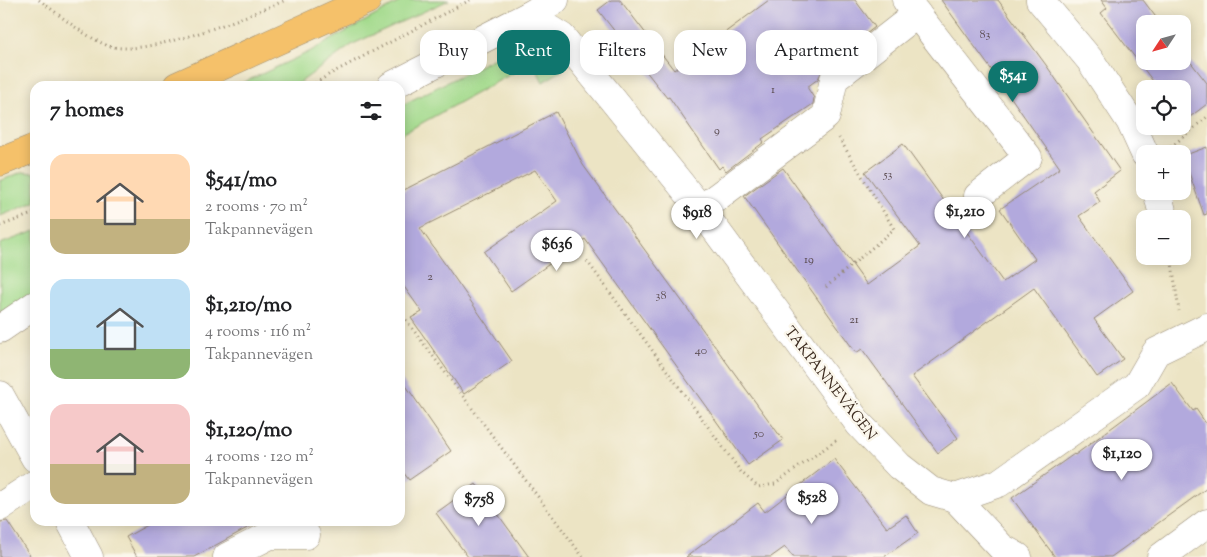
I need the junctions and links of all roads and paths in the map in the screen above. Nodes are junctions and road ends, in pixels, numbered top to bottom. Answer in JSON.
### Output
{"nodes":[{"id":1,"x":39,"y":0,"type":"edge"},
{"id":2,"x":286,"y":0,"type":"edge"},
{"id":3,"x":366,"y":0,"type":"edge"},
{"id":4,"x":470,"y":0,"type":"edge"},
{"id":5,"x":555,"y":0,"type":"edge"},
{"id":6,"x":1040,"y":0,"type":"edge"},
{"id":7,"x":912,"y":7,"type":"edge"},
{"id":8,"x":528,"y":16,"type":"junction"},
{"id":9,"x":188,"y":81,"type":"edge"},
{"id":10,"x":319,"y":81,"type":"edge"},
{"id":11,"x":401,"y":81,"type":"edge"},
{"id":12,"x":826,"y":116,"type":"junction"},
{"id":13,"x":1207,"y":117,"type":"edge"},
{"id":14,"x":1152,"y":145,"type":"edge"},
{"id":15,"x":1167,"y":145,"type":"edge"},
{"id":16,"x":30,"y":150,"type":"edge"},
{"id":17,"x":0,"y":162,"type":"edge"},
{"id":18,"x":978,"y":196,"type":"dead end"},
{"id":19,"x":701,"y":209,"type":"junction"},
{"id":20,"x":30,"y":215,"type":"edge"},
{"id":21,"x":0,"y":226,"type":"edge"},
{"id":22,"x":587,"y":261,"type":"dead end"},
{"id":23,"x":826,"y":286,"type":"dead end"},
{"id":24,"x":30,"y":309,"type":"edge"},
{"id":25,"x":405,"y":319,"type":"edge"},
{"id":26,"x":1207,"y":327,"type":"edge"},
{"id":27,"x":0,"y":330,"type":"edge"},
{"id":28,"x":0,"y":394,"type":"edge"},
{"id":29,"x":859,"y":424,"type":"junction"},
{"id":30,"x":30,"y":449,"type":"edge"},
{"id":31,"x":30,"y":487,"type":"edge"},
{"id":32,"x":955,"y":498,"type":"junction"},
{"id":33,"x":0,"y":507,"type":"edge"},
{"id":34,"x":1207,"y":523,"type":"edge"},
{"id":35,"x":73,"y":526,"type":"edge"},
{"id":36,"x":307,"y":538,"type":"edge"},
{"id":37,"x":89,"y":557,"type":"edge"},
{"id":38,"x":226,"y":557,"type":"edge"},
{"id":39,"x":583,"y":557,"type":"edge"},
{"id":40,"x":1018,"y":557,"type":"edge"},
{"id":41,"x":1161,"y":557,"type":"edge"}],
"edges":[{"from":1,"to":2,"type":"path"},
{"from":3,"to":9,"type":"main road"},
{"from":4,"to":10,"type":"path"},
{"from":5,"to":8,"type":"street"},
{"from":6,"to":14,"type":"street"},
{"from":7,"to":12,"type":"street"},
{"from":7,"to":18,"type":"street"},
{"from":8,"to":11,"type":"street"},
{"from":8,"to":19,"type":"street","name":"TAKPANNEVÄGEN"},
{"from":12,"to":19,"type":"street"},
{"from":12,"to":23,"type":"path"},
{"from":13,"to":15,"type":"path"},
{"from":16,"to":17,"type":"main road"},
{"from":19,"to":29,"type":"street","name":"TAKPANNEVÄGEN"},
{"from":20,"to":21,"type":"path"},
{"from":22,"to":29,"type":"path"},
{"from":24,"to":27,"type":"street"},
{"from":25,"to":39,"type":"path"},
{"from":26,"to":32,"type":"street"},
{"from":28,"to":30,"type":"street"},
{"from":29,"to":32,"type":"street","name":"TAKPANNEVÄGEN"},
{"from":31,"to":33,"type":"street"},
{"from":32,"to":40,"type":"street"},
{"from":34,"to":41,"type":"street"},
{"from":35,"to":37,"type":"street"},
{"from":36,"to":38,"type":"street"}]}
